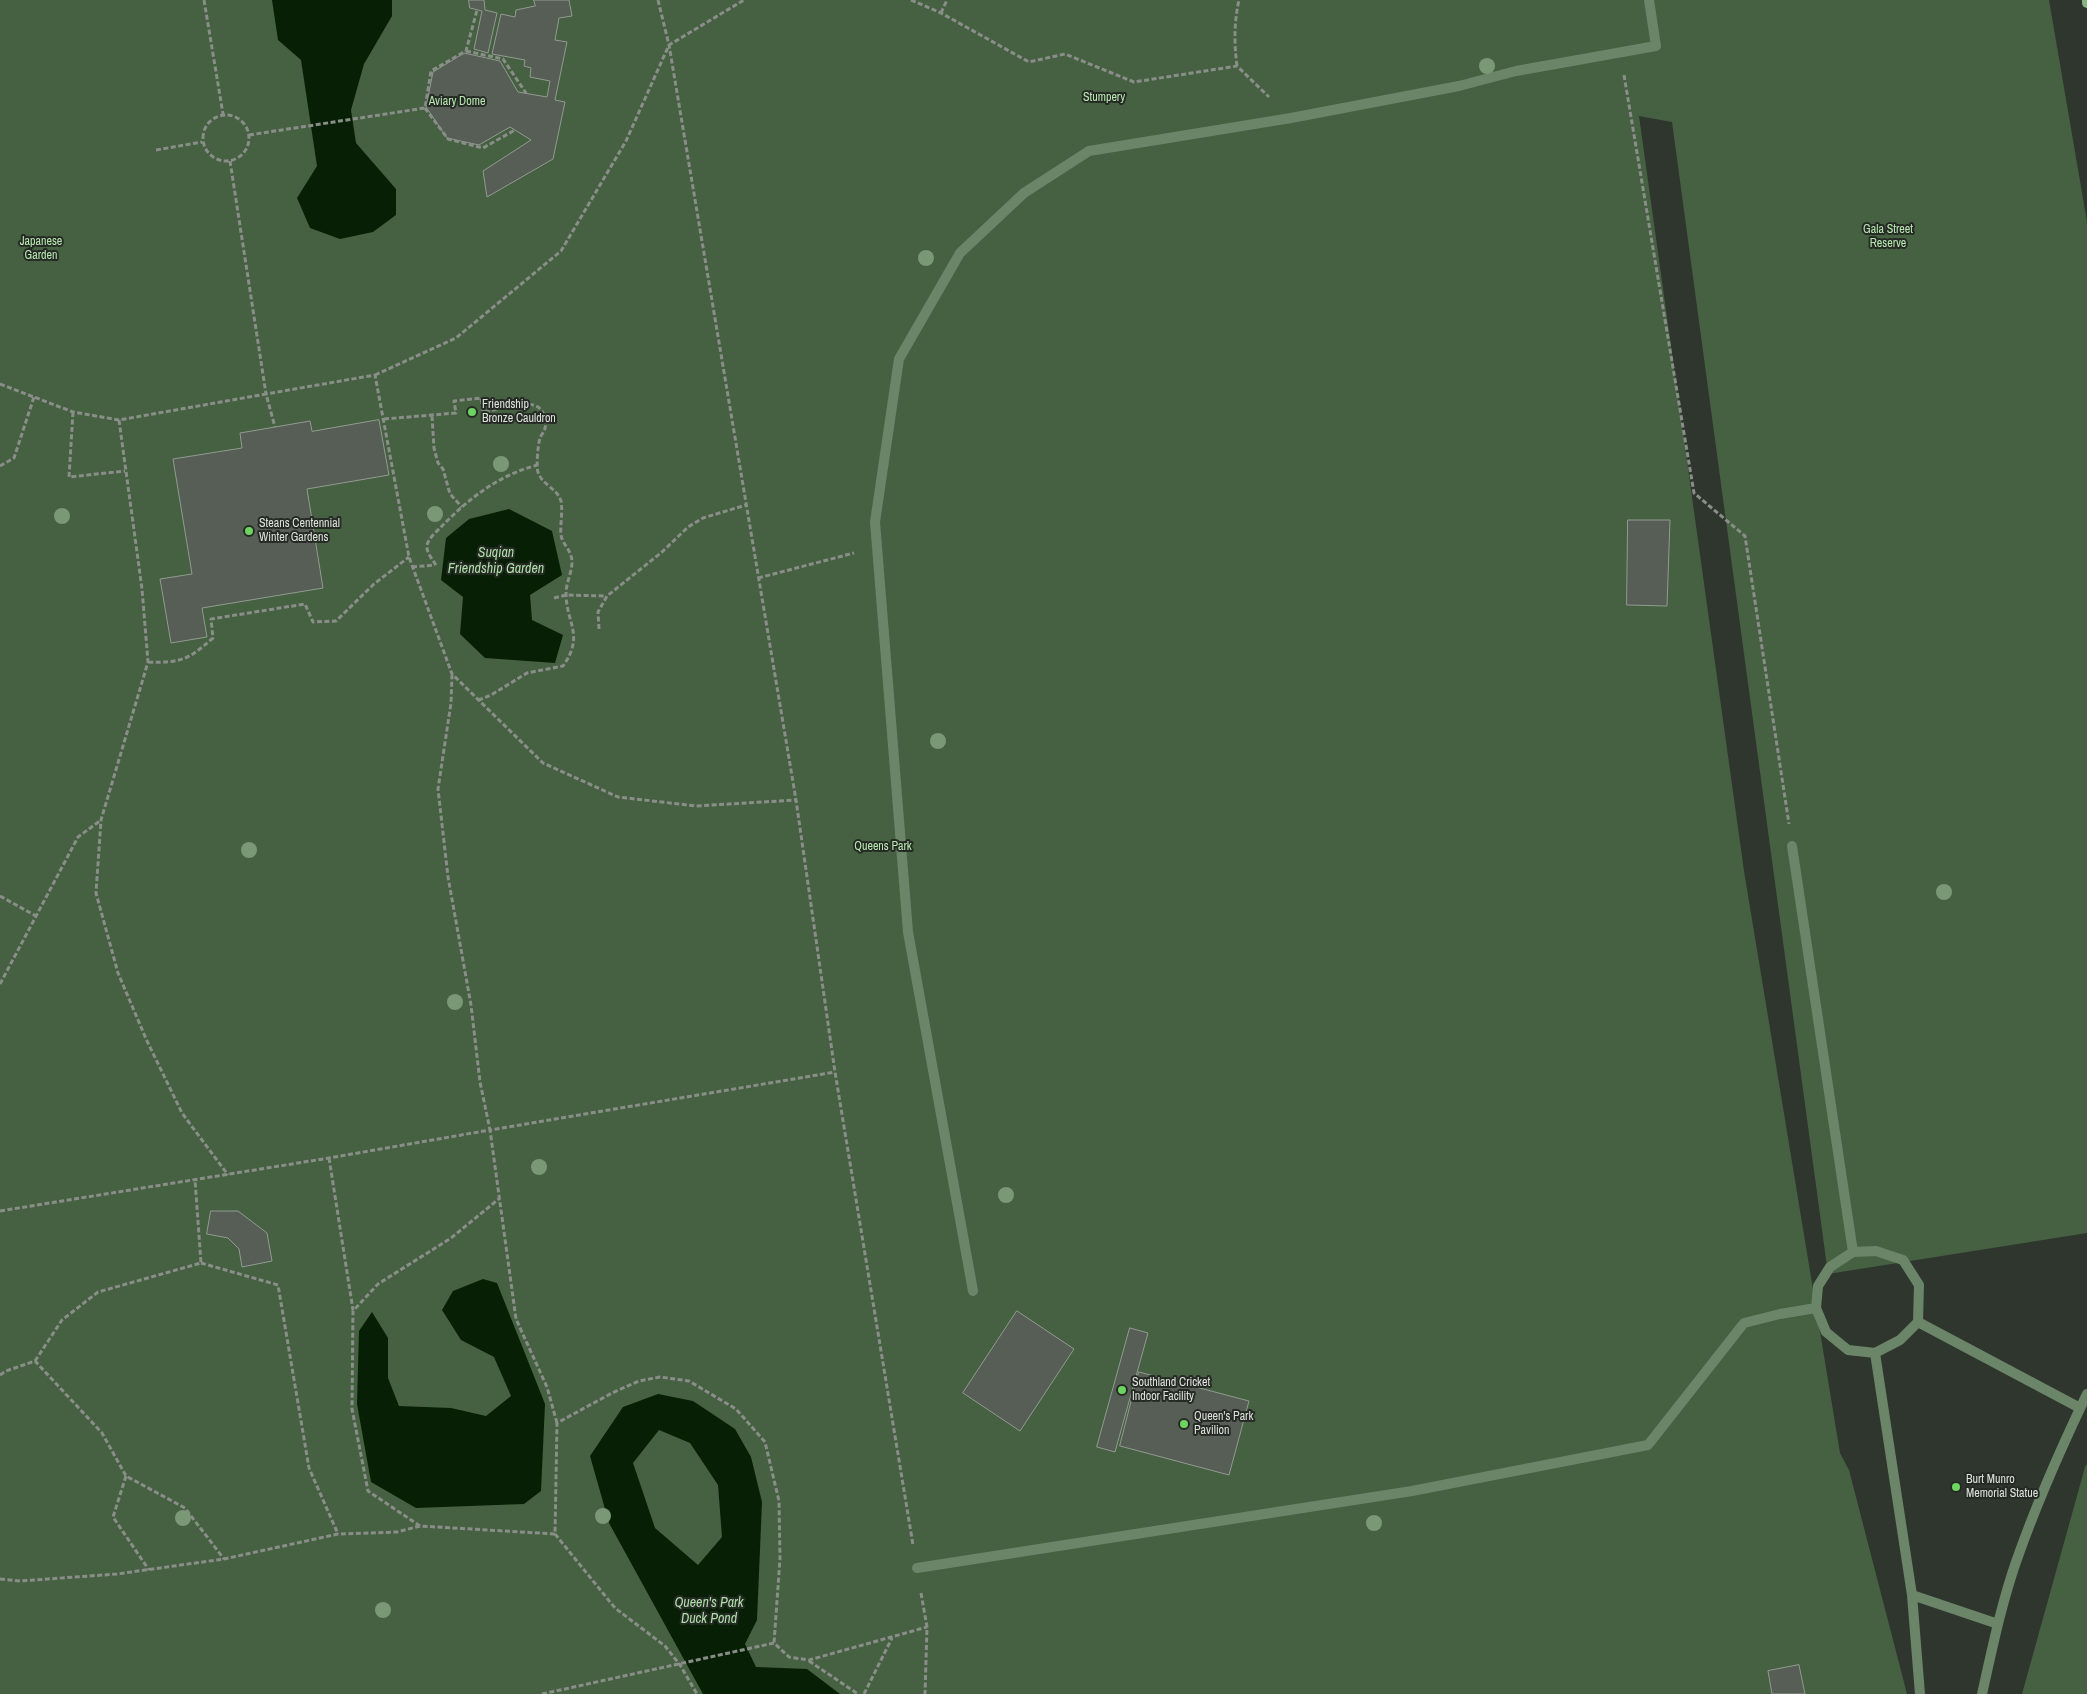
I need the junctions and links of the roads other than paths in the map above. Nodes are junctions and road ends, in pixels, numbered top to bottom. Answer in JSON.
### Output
{"nodes":[{"id":1,"x":1649,"y":0,"type":"edge"},
{"id":2,"x":1792,"y":846,"type":"road end"},
{"id":3,"x":1852,"y":1252,"type":"junction"},
{"id":4,"x":973,"y":1291,"type":"dead end"},
{"id":5,"x":1816,"y":1308,"type":"junction"},
{"id":6,"x":1918,"y":1322,"type":"junction"},
{"id":7,"x":1875,"y":1353,"type":"junction"},
{"id":8,"x":2087,"y":1394,"type":"edge"},
{"id":9,"x":2080,"y":1408,"type":"junction"},
{"id":10,"x":916,"y":1568,"type":"road end"},
{"id":11,"x":1912,"y":1595,"type":"junction"},
{"id":12,"x":1998,"y":1624,"type":"junction"},
{"id":13,"x":1920,"y":1694,"type":"edge"},
{"id":14,"x":1982,"y":1694,"type":"edge"}],
"edges":[{"from":1,"to":4,"type":"lane"},
{"from":2,"to":3,"type":"lane"},
{"from":3,"to":5,"type":"lane"},
{"from":3,"to":6,"type":"lane"},
{"from":5,"to":7,"type":"lane"},
{"from":5,"to":10,"type":"lane"},
{"from":6,"to":7,"type":"lane"},
{"from":6,"to":9,"type":"lane"},
{"from":7,"to":11,"type":"lane"},
{"from":8,"to":9,"type":"lane"},
{"from":9,"to":12,"type":"lane"},
{"from":11,"to":12,"type":"lane"},
{"from":11,"to":13,"type":"lane"},
{"from":12,"to":14,"type":"lane"}]}
